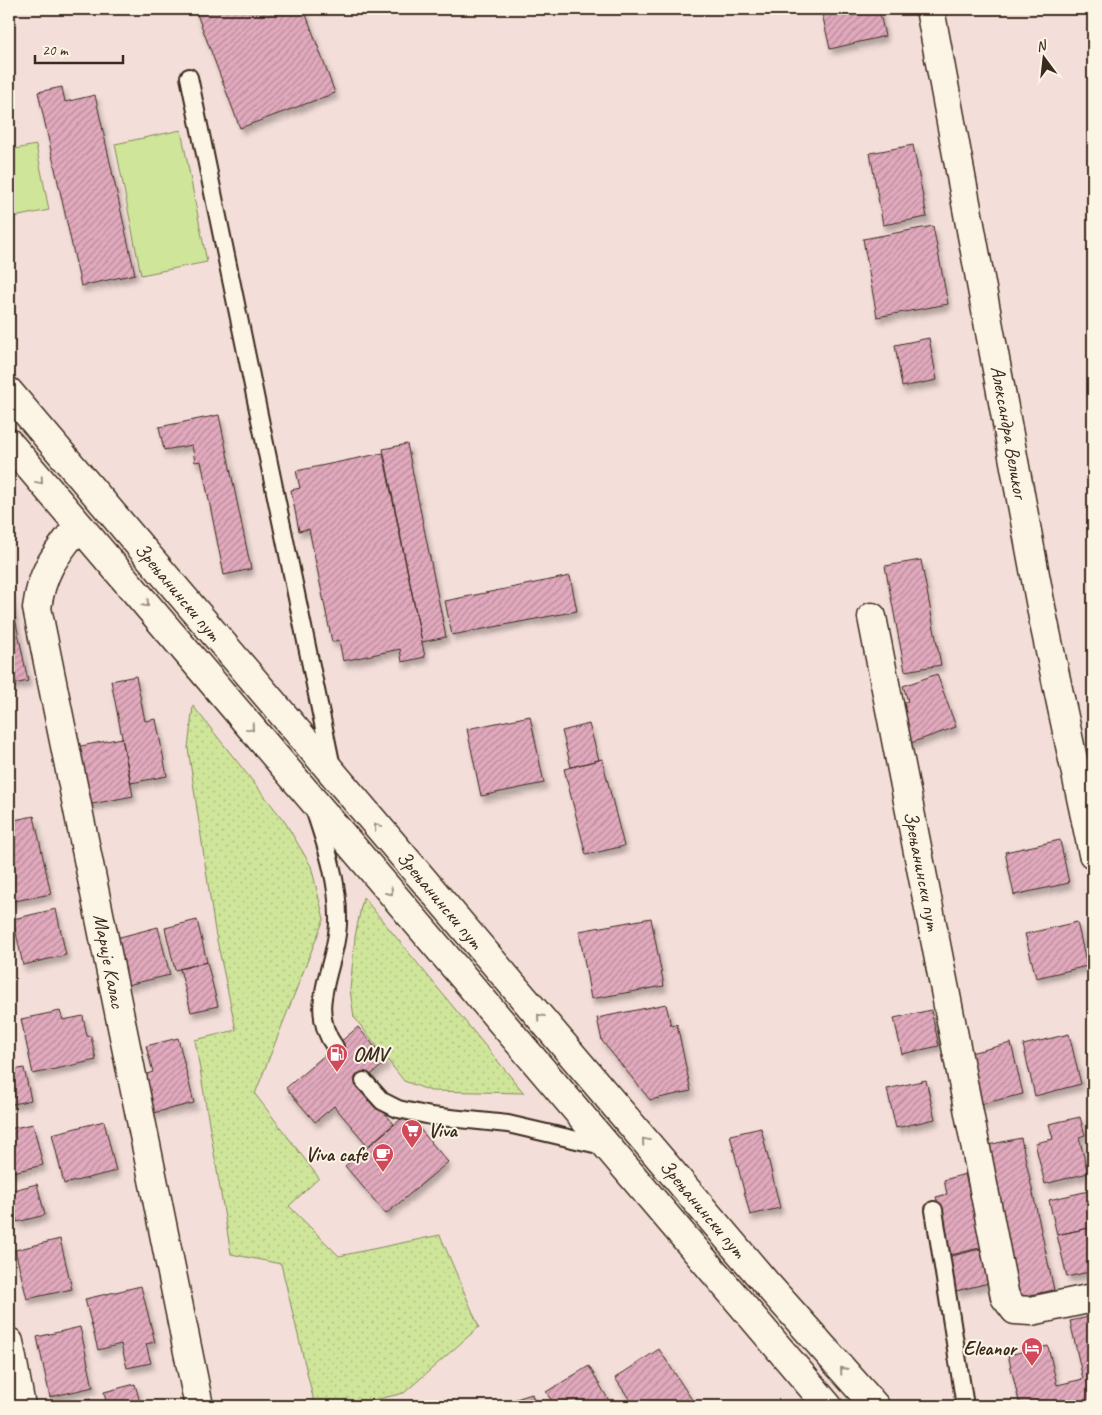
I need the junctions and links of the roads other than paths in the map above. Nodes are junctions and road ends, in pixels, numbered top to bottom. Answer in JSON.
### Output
{"nodes":[{"id":1,"x":930,"y":9,"type":"edge"},
{"id":2,"x":189,"y":76,"type":"dead end"},
{"id":3,"x":9,"y":392,"type":"edge"},
{"id":4,"x":9,"y":443,"type":"edge"},
{"id":5,"x":78,"y":526,"type":"junction"},
{"id":6,"x":872,"y":617,"type":"dead end"},
{"id":7,"x":334,"y":776,"type":"junction"},
{"id":8,"x":311,"y":800,"type":"junction"},
{"id":9,"x":1093,"y":854,"type":"edge"},
{"id":10,"x":335,"y":1047,"type":"dead end"},
{"id":11,"x":364,"y":1081,"type":"dead end"},
{"id":12,"x":608,"y":1147,"type":"junction"},
{"id":13,"x":934,"y":1210,"type":"dead end"},
{"id":14,"x":1093,"y":1298,"type":"edge"},
{"id":15,"x":9,"y":1342,"type":"edge"},
{"id":16,"x":21,"y":1406,"type":"edge"},
{"id":17,"x":199,"y":1406,"type":"edge"},
{"id":18,"x":828,"y":1406,"type":"edge"},
{"id":19,"x":875,"y":1406,"type":"edge"},
{"id":20,"x":965,"y":1406,"type":"edge"}],
"edges":[{"from":1,"to":9,"type":"street","name":"Александра Великог"},
{"from":2,"to":7,"type":"lane"},
{"from":3,"to":7,"type":"street","name":"Зрењанински пут"},
{"from":4,"to":5,"type":"street","name":"Зрењанински пут","one_way":true},
{"from":5,"to":8,"type":"street","name":"Зрењанински пут","one_way":true},
{"from":5,"to":17,"type":"street","name":"Марије Калас"},
{"from":6,"to":14,"type":"street","name":"Зрењанински пут"},
{"from":19,"to":7,"type":"street","name":"Зрењанински пут","one_way":true},
{"from":8,"to":10,"type":"lane"},
{"from":8,"to":12,"type":"street","name":"Зрењанински пут","one_way":true},
{"from":11,"to":12,"type":"lane"},
{"from":12,"to":18,"type":"street","name":"Зрењанински пут"},
{"from":13,"to":20,"type":"lane"},
{"from":15,"to":16,"type":"street"}]}
